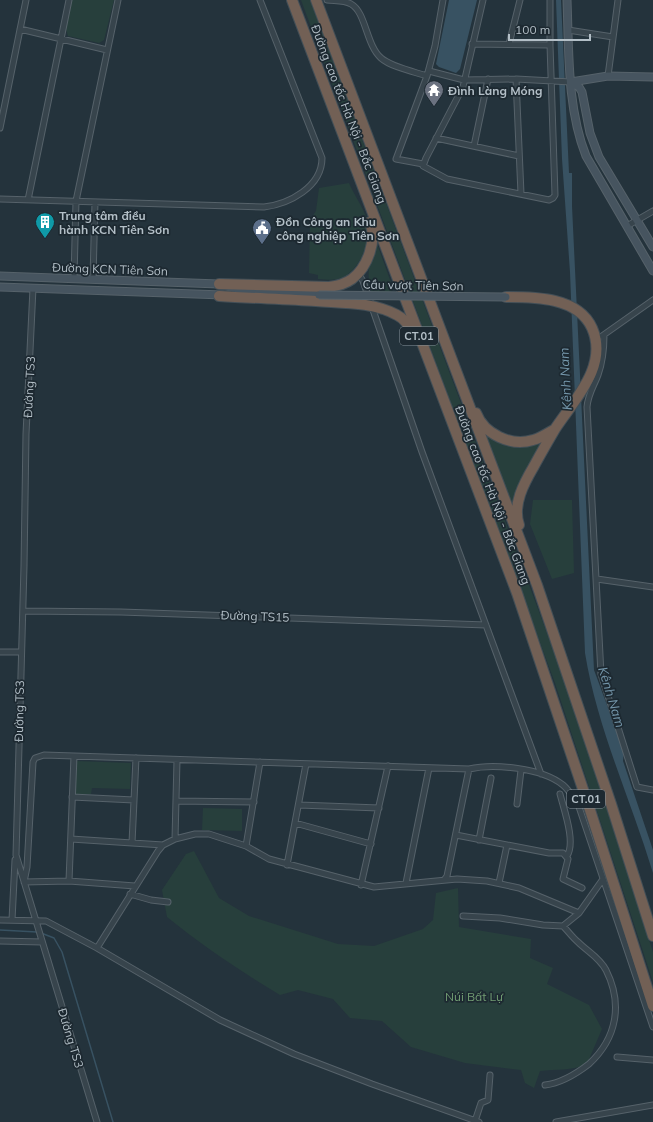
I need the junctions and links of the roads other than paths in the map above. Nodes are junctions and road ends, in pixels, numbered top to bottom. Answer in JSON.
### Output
{"nodes":[{"id":1,"x":26,"y":0,"type":"edge"},
{"id":2,"x":69,"y":0,"type":"edge"},
{"id":3,"x":118,"y":0,"type":"edge"},
{"id":4,"x":260,"y":0,"type":"edge"},
{"id":5,"x":284,"y":0,"type":"edge"},
{"id":6,"x":288,"y":0,"type":"edge"},
{"id":7,"x":292,"y":0,"type":"edge"},
{"id":8,"x":316,"y":0,"type":"edge"},
{"id":9,"x":327,"y":0,"type":"edge"},
{"id":10,"x":443,"y":0,"type":"edge"},
{"id":11,"x":483,"y":0,"type":"edge"},
{"id":12,"x":520,"y":0,"type":"edge"},
{"id":13,"x":550,"y":0,"type":"edge"},
{"id":14,"x":566,"y":0,"type":"edge"},
{"id":15,"x":618,"y":0,"type":"edge"},
{"id":16,"x":20,"y":29,"type":"junction"},
{"id":17,"x":568,"y":30,"type":"junction"},
{"id":18,"x":613,"y":37,"type":"junction"},
{"id":19,"x":61,"y":39,"type":"junction"},
{"id":20,"x":472,"y":44,"type":"junction"},
{"id":21,"x":509,"y":44,"type":"junction"},
{"id":22,"x":550,"y":45,"type":"junction"},
{"id":23,"x":107,"y":50,"type":"junction"},
{"id":24,"x":428,"y":74,"type":"junction"},
{"id":25,"x":608,"y":76,"type":"junction"},
{"id":26,"x":322,"y":78,"type":"junction"},
{"id":27,"x":653,"y":78,"type":"edge"},
{"id":28,"x":488,"y":79,"type":"junction"},
{"id":29,"x":516,"y":79,"type":"junction"},
{"id":30,"x":464,"y":80,"type":"junction"},
{"id":31,"x":554,"y":81,"type":"junction"},
{"id":32,"x":571,"y":82,"type":"junction"},
{"id":33,"x":0,"y":128,"type":"edge"},
{"id":34,"x":436,"y":138,"type":"junction"},
{"id":35,"x":474,"y":146,"type":"junction"},
{"id":36,"x":519,"y":156,"type":"junction"},
{"id":37,"x":424,"y":164,"type":"junction"},
{"id":38,"x":521,"y":194,"type":"junction"},
{"id":39,"x":0,"y":199,"type":"edge"},
{"id":40,"x":28,"y":200,"type":"junction"},
{"id":41,"x":76,"y":201,"type":"junction"},
{"id":42,"x":95,"y":202,"type":"junction"},
{"id":43,"x":653,"y":211,"type":"edge"},
{"id":44,"x":638,"y":220,"type":"junction"},
{"id":45,"x":627,"y":226,"type":"junction"},
{"id":46,"x":653,"y":247,"type":"edge"},
{"id":47,"x":653,"y":271,"type":"edge"},
{"id":48,"x":358,"y":273,"type":"junction"},
{"id":49,"x":0,"y":276,"type":"edge"},
{"id":50,"x":34,"y":277,"type":"junction"},
{"id":51,"x":74,"y":278,"type":"junction"},
{"id":52,"x":93,"y":279,"type":"junction"},
{"id":53,"x":420,"y":280,"type":"junction"},
{"id":54,"x":219,"y":284,"type":"junction"},
{"id":55,"x":0,"y":287,"type":"edge"},
{"id":56,"x":33,"y":288,"type":"junction"},
{"id":57,"x":244,"y":291,"type":"junction"},
{"id":58,"x":219,"y":296,"type":"junction"},
{"id":59,"x":506,"y":297,"type":"joint"},
{"id":60,"x":653,"y":300,"type":"edge"},
{"id":61,"x":371,"y":307,"type":"junction"},
{"id":62,"x":600,"y":338,"type":"junction"},
{"id":63,"x":555,"y":429,"type":"junction"},
{"id":64,"x":597,"y":579,"type":"junction"},
{"id":65,"x":653,"y":587,"type":"edge"},
{"id":66,"x":516,"y":593,"type":"junction"},
{"id":67,"x":23,"y":611,"type":"junction"},
{"id":68,"x":486,"y":625,"type":"junction"},
{"id":69,"x":0,"y":652,"type":"edge"},
{"id":70,"x":21,"y":652,"type":"junction"},
{"id":71,"x":575,"y":698,"type":"junction"},
{"id":72,"x":74,"y":756,"type":"junction"},
{"id":73,"x":136,"y":758,"type":"junction"},
{"id":74,"x":177,"y":760,"type":"junction"},
{"id":75,"x":260,"y":762,"type":"junction"},
{"id":76,"x":306,"y":764,"type":"junction"},
{"id":77,"x":388,"y":766,"type":"junction"},
{"id":78,"x":429,"y":768,"type":"junction"},
{"id":79,"x":469,"y":769,"type":"junction"},
{"id":80,"x":521,"y":770,"type":"junction"},
{"id":81,"x":541,"y":774,"type":"junction"},
{"id":82,"x":491,"y":778,"type":"dead end"},
{"id":83,"x":653,"y":790,"type":"edge"},
{"id":84,"x":560,"y":794,"type":"dead end"},
{"id":85,"x":72,"y":797,"type":"junction"},
{"id":86,"x":134,"y":800,"type":"junction"},
{"id":87,"x":176,"y":801,"type":"junction"},
{"id":88,"x":254,"y":802,"type":"junction"},
{"id":89,"x":516,"y":804,"type":"dead end"},
{"id":90,"x":299,"y":805,"type":"junction"},
{"id":91,"x":379,"y":808,"type":"junction"},
{"id":92,"x":295,"y":823,"type":"junction"},
{"id":93,"x":456,"y":835,"type":"junction"},
{"id":94,"x":71,"y":839,"type":"junction"},
{"id":95,"x":175,"y":839,"type":"junction"},
{"id":96,"x":479,"y":840,"type":"junction"},
{"id":97,"x":132,"y":843,"type":"junction"},
{"id":98,"x":371,"y":844,"type":"junction"},
{"id":99,"x":163,"y":845,"type":"junction"},
{"id":100,"x":507,"y":845,"type":"junction"},
{"id":101,"x":246,"y":846,"type":"junction"},
{"id":102,"x":16,"y":855,"type":"junction"},
{"id":103,"x":567,"y":856,"type":"junction"},
{"id":104,"x":288,"y":865,"type":"junction"},
{"id":105,"x":603,"y":879,"type":"junction"},
{"id":106,"x":69,"y":880,"type":"junction"},
{"id":107,"x":444,"y":880,"type":"junction"},
{"id":108,"x":24,"y":882,"type":"junction"},
{"id":109,"x":406,"y":883,"type":"junction"},
{"id":110,"x":499,"y":883,"type":"junction"},
{"id":111,"x":361,"y":885,"type":"junction"},
{"id":112,"x":135,"y":886,"type":"junction"},
{"id":113,"x":582,"y":888,"type":"dead end"},
{"id":114,"x":130,"y":894,"type":"junction"},
{"id":115,"x":168,"y":902,"type":"dead end"},
{"id":116,"x":579,"y":913,"type":"junction"},
{"id":117,"x":463,"y":916,"type":"dead end"},
{"id":118,"x":0,"y":920,"type":"edge"},
{"id":119,"x":12,"y":920,"type":"junction"},
{"id":120,"x":36,"y":921,"type":"junction"},
{"id":121,"x":563,"y":926,"type":"junction"},
{"id":122,"x":653,"y":936,"type":"edge"},
{"id":123,"x":0,"y":941,"type":"edge"},
{"id":124,"x":42,"y":942,"type":"junction"},
{"id":125,"x":97,"y":948,"type":"junction"},
{"id":126,"x":653,"y":1006,"type":"edge"},
{"id":127,"x":653,"y":1027,"type":"edge"},
{"id":128,"x":617,"y":1057,"type":"dead end"},
{"id":129,"x":653,"y":1060,"type":"edge"},
{"id":130,"x":490,"y":1075,"type":"dead end"},
{"id":131,"x":545,"y":1085,"type":"dead end"},
{"id":132,"x":653,"y":1105,"type":"edge"},
{"id":133,"x":477,"y":1121,"type":"edge"},
{"id":134,"x":97,"y":1122,"type":"edge"},
{"id":135,"x":556,"y":1122,"type":"edge"}],
"edges":[{"from":1,"to":16,"type":"street"},
{"from":2,"to":19,"type":"street"},
{"from":3,"to":23,"type":"street"},
{"from":4,"to":42,"type":"street"},
{"from":5,"to":6,"type":"street"},
{"from":7,"to":26,"type":"highway","name":"Đường cao tốc Hà Nội - Bắc Giang","number":"CT.01"},
{"from":8,"to":53,"type":"highway","name":"Đường cao tốc Hà Nội - Bắc Giang","number":"CT.01"},
{"from":9,"to":24,"type":"street"},
{"from":10,"to":24,"type":"street"},
{"from":11,"to":20,"type":"street"},
{"from":12,"to":21,"type":"street"},
{"from":13,"to":22,"type":"street"},
{"from":14,"to":17,"type":"main road"},
{"from":15,"to":18,"type":"street"},
{"from":16,"to":19,"type":"street"},
{"from":16,"to":33,"type":"street"},
{"from":17,"to":18,"type":"street"},
{"from":17,"to":32,"type":"main road"},
{"from":18,"to":25,"type":"street"},
{"from":19,"to":23,"type":"street"},
{"from":19,"to":40,"type":"street"},
{"from":20,"to":21,"type":"street"},
{"from":20,"to":30,"type":"street"},
{"from":21,"to":22,"type":"street"},
{"from":22,"to":31,"type":"street"},
{"from":23,"to":41,"type":"street"},
{"from":24,"to":30,"type":"street"},
{"from":24,"to":37,"type":"street"},
{"from":25,"to":27,"type":"main road"},
{"from":25,"to":32,"type":"main road"},
{"from":26,"to":48,"type":"highway"},
{"from":26,"to":66,"type":"highway","name":"Đường cao tốc Hà Nội - Bắc Giang","number":"CT.01"},
{"from":28,"to":29,"type":"street"},
{"from":28,"to":30,"type":"street"},
{"from":28,"to":35,"type":"street"},
{"from":29,"to":31,"type":"street"},
{"from":29,"to":36,"type":"street"},
{"from":30,"to":34,"type":"street"},
{"from":31,"to":32,"type":"street"},
{"from":31,"to":38,"type":"street"},
{"from":32,"to":44,"type":"main road"},
{"from":32,"to":45,"type":"main road"},
{"from":34,"to":35,"type":"street"},
{"from":34,"to":37,"type":"street"},
{"from":35,"to":36,"type":"street"},
{"from":36,"to":38,"type":"street"},
{"from":37,"to":38,"type":"street"},
{"from":39,"to":40,"type":"street"},
{"from":40,"to":41,"type":"street"},
{"from":41,"to":42,"type":"street"},
{"from":41,"to":51,"type":"street"},
{"from":42,"to":52,"type":"street"},
{"from":43,"to":44,"type":"street"},
{"from":44,"to":45,"type":"street"},
{"from":44,"to":46,"type":"main road"},
{"from":45,"to":47,"type":"main road"},
{"from":48,"to":54,"type":"highway"},
{"from":48,"to":61,"type":"street"},
{"from":49,"to":50,"type":"main road","name":"Đường KCN Tiên Sơn"},
{"from":50,"to":51,"type":"main road","name":"Đường KCN Tiên Sơn"},
{"from":50,"to":56,"type":"main road"},
{"from":51,"to":52,"type":"main road","name":"Đường KCN Tiên Sơn"},
{"from":52,"to":54,"type":"main road","name":"Đường KCN Tiên Sơn"},
{"from":53,"to":63,"type":"highway"},
{"from":53,"to":71,"type":"highway","name":"Đường cao tốc Hà Nội - Bắc Giang","number":"CT.01"},
{"from":54,"to":57,"type":"main road","name":"Đường KCN Tiên Sơn"},
{"from":55,"to":56,"type":"main road","name":"Đường KCN Tiên Sơn"},
{"from":56,"to":58,"type":"main road","name":"Đường KCN Tiên Sơn"},
{"from":56,"to":67,"type":"street","name":"Đường TS3"},
{"from":57,"to":58,"type":"main road","name":"Đường KCN Tiên Sơn"},
{"from":57,"to":59,"type":"main road","name":"Cầu vượt Tiên Sơn","bridge":true},
{"from":58,"to":61,"type":"highway"},
{"from":59,"to":62,"type":"highway"},
{"from":60,"to":62,"type":"street"},
{"from":61,"to":66,"type":"highway"},
{"from":61,"to":68,"type":"street"},
{"from":62,"to":63,"type":"highway"},
{"from":62,"to":64,"type":"street"},
{"from":63,"to":71,"type":"highway"},
{"from":64,"to":65,"type":"street"},
{"from":64,"to":83,"type":"street"},
{"from":66,"to":126,"type":"highway","name":"Đường cao tốc Hà Nội - Bắc Giang","number":"CT.01"},
{"from":67,"to":68,"type":"street","name":"Đường TS15"},
{"from":67,"to":70,"type":"street","name":"Đường TS3"},
{"from":68,"to":81,"type":"street"},
{"from":69,"to":70,"type":"street"},
{"from":70,"to":102,"type":"street","name":"Đường TS3"},
{"from":71,"to":122,"type":"highway","name":"Đường cao tốc Hà Nội - Bắc Giang","number":"CT.01"},
{"from":72,"to":73,"type":"street"},
{"from":72,"to":85,"type":"street"},
{"from":72,"to":108,"type":"street"},
{"from":73,"to":74,"type":"street"},
{"from":73,"to":86,"type":"street"},
{"from":74,"to":75,"type":"street"},
{"from":74,"to":87,"type":"street"},
{"from":75,"to":76,"type":"street"},
{"from":75,"to":88,"type":"street"},
{"from":76,"to":77,"type":"street"},
{"from":76,"to":90,"type":"street"},
{"from":77,"to":78,"type":"street"},
{"from":77,"to":91,"type":"street"},
{"from":78,"to":79,"type":"street"},
{"from":78,"to":109,"type":"street"},
{"from":79,"to":80,"type":"street"},
{"from":79,"to":93,"type":"street"},
{"from":80,"to":81,"type":"street"},
{"from":80,"to":89,"type":"street"},
{"from":81,"to":105,"type":"street"},
{"from":82,"to":96,"type":"street"},
{"from":84,"to":103,"type":"street"},
{"from":85,"to":86,"type":"street"},
{"from":85,"to":94,"type":"street"},
{"from":86,"to":97,"type":"street"},
{"from":87,"to":88,"type":"street"},
{"from":87,"to":95,"type":"street"},
{"from":88,"to":101,"type":"street"},
{"from":90,"to":91,"type":"street"},
{"from":90,"to":92,"type":"street"},
{"from":91,"to":98,"type":"street"},
{"from":92,"to":98,"type":"street"},
{"from":92,"to":104,"type":"street"},
{"from":93,"to":96,"type":"street"},
{"from":93,"to":107,"type":"street"},
{"from":94,"to":97,"type":"street"},
{"from":94,"to":106,"type":"street"},
{"from":95,"to":99,"type":"street"},
{"from":95,"to":101,"type":"street"},
{"from":96,"to":100,"type":"street"},
{"from":97,"to":99,"type":"street"},
{"from":98,"to":111,"type":"street"},
{"from":99,"to":112,"type":"street"},
{"from":100,"to":103,"type":"street"},
{"from":100,"to":110,"type":"street"},
{"from":101,"to":104,"type":"street"},
{"from":102,"to":108,"type":"street","name":"Đường TS3"},
{"from":102,"to":119,"type":"street"},
{"from":103,"to":113,"type":"street"},
{"from":104,"to":111,"type":"street"},
{"from":105,"to":116,"type":"street"},
{"from":105,"to":127,"type":"street"},
{"from":106,"to":108,"type":"street"},
{"from":106,"to":112,"type":"street"},
{"from":107,"to":109,"type":"street"},
{"from":107,"to":110,"type":"street"},
{"from":108,"to":120,"type":"street","name":"Đường TS3"},
{"from":109,"to":111,"type":"street"},
{"from":110,"to":116,"type":"street"},
{"from":112,"to":114,"type":"street"},
{"from":114,"to":115,"type":"street"},
{"from":114,"to":125,"type":"street"},
{"from":116,"to":121,"type":"street"},
{"from":117,"to":121,"type":"street"},
{"from":118,"to":119,"type":"street"},
{"from":119,"to":120,"type":"street"},
{"from":120,"to":124,"type":"street","name":"Đường TS3"},
{"from":120,"to":125,"type":"street"},
{"from":121,"to":131,"type":"street"},
{"from":123,"to":124,"type":"street"},
{"from":124,"to":134,"type":"street","name":"Đường TS3"},
{"from":125,"to":133,"type":"street"},
{"from":128,"to":129,"type":"street"},
{"from":130,"to":133,"type":"street"},
{"from":132,"to":135,"type":"street"}]}
